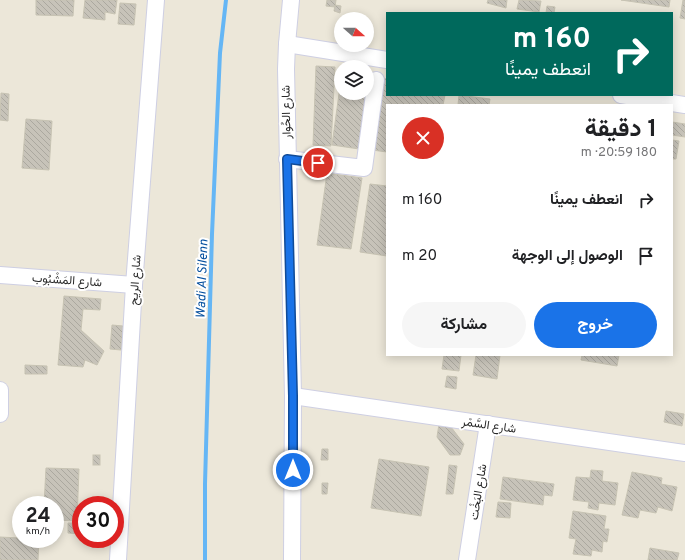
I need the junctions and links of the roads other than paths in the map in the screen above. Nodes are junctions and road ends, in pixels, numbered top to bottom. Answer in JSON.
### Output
{"nodes":[{"id":1,"x":156,"y":0,"type":"edge"},
{"id":2,"x":291,"y":0,"type":"edge"},
{"id":3,"x":287,"y":44,"type":"junction"},
{"id":4,"x":386,"y":60,"type":"edge"},
{"id":5,"x":376,"y":80,"type":"dead end"},
{"id":6,"x":627,"y":96,"type":"edge"},
{"id":7,"x":685,"y":105,"type":"edge"},
{"id":8,"x":287,"y":159,"type":"junction"},
{"id":9,"x":0,"y":274,"type":"edge"},
{"id":10,"x":134,"y":285,"type":"junction"},
{"id":11,"x":0,"y":390,"type":"edge"},
{"id":12,"x":293,"y":396,"type":"junction"},
{"id":13,"x":0,"y":414,"type":"edge"},
{"id":14,"x":488,"y":424,"type":"junction"},
{"id":15,"x":685,"y":453,"type":"edge"},
{"id":16,"x":118,"y":560,"type":"edge"},
{"id":17,"x":292,"y":560,"type":"edge"},
{"id":18,"x":467,"y":560,"type":"edge"}],
"edges":[{"from":1,"to":10,"type":"street","name":"شارع الريح"},
{"from":2,"to":3,"type":"street","name":"شارع الحُوار"},
{"from":3,"to":4,"type":"street"},
{"from":3,"to":8,"type":"street","name":"شارع الحُوار"},
{"from":5,"to":8,"type":"street"},
{"from":6,"to":7,"type":"street"},
{"from":8,"to":12,"type":"street","name":"شارع الحُوار"},
{"from":9,"to":10,"type":"street","name":"شارع المَشْبُوب"},
{"from":10,"to":16,"type":"street","name":"شارع الريح"},
{"from":11,"to":13,"type":"street"},
{"from":12,"to":14,"type":"street","name":"شارع السَّمْر"},
{"from":12,"to":17,"type":"street","name":"شارع الحُوار"},
{"from":14,"to":15,"type":"street","name":"شارع السَّمْر"},
{"from":14,"to":18,"type":"street","name":"شارع البَخْت"}]}
